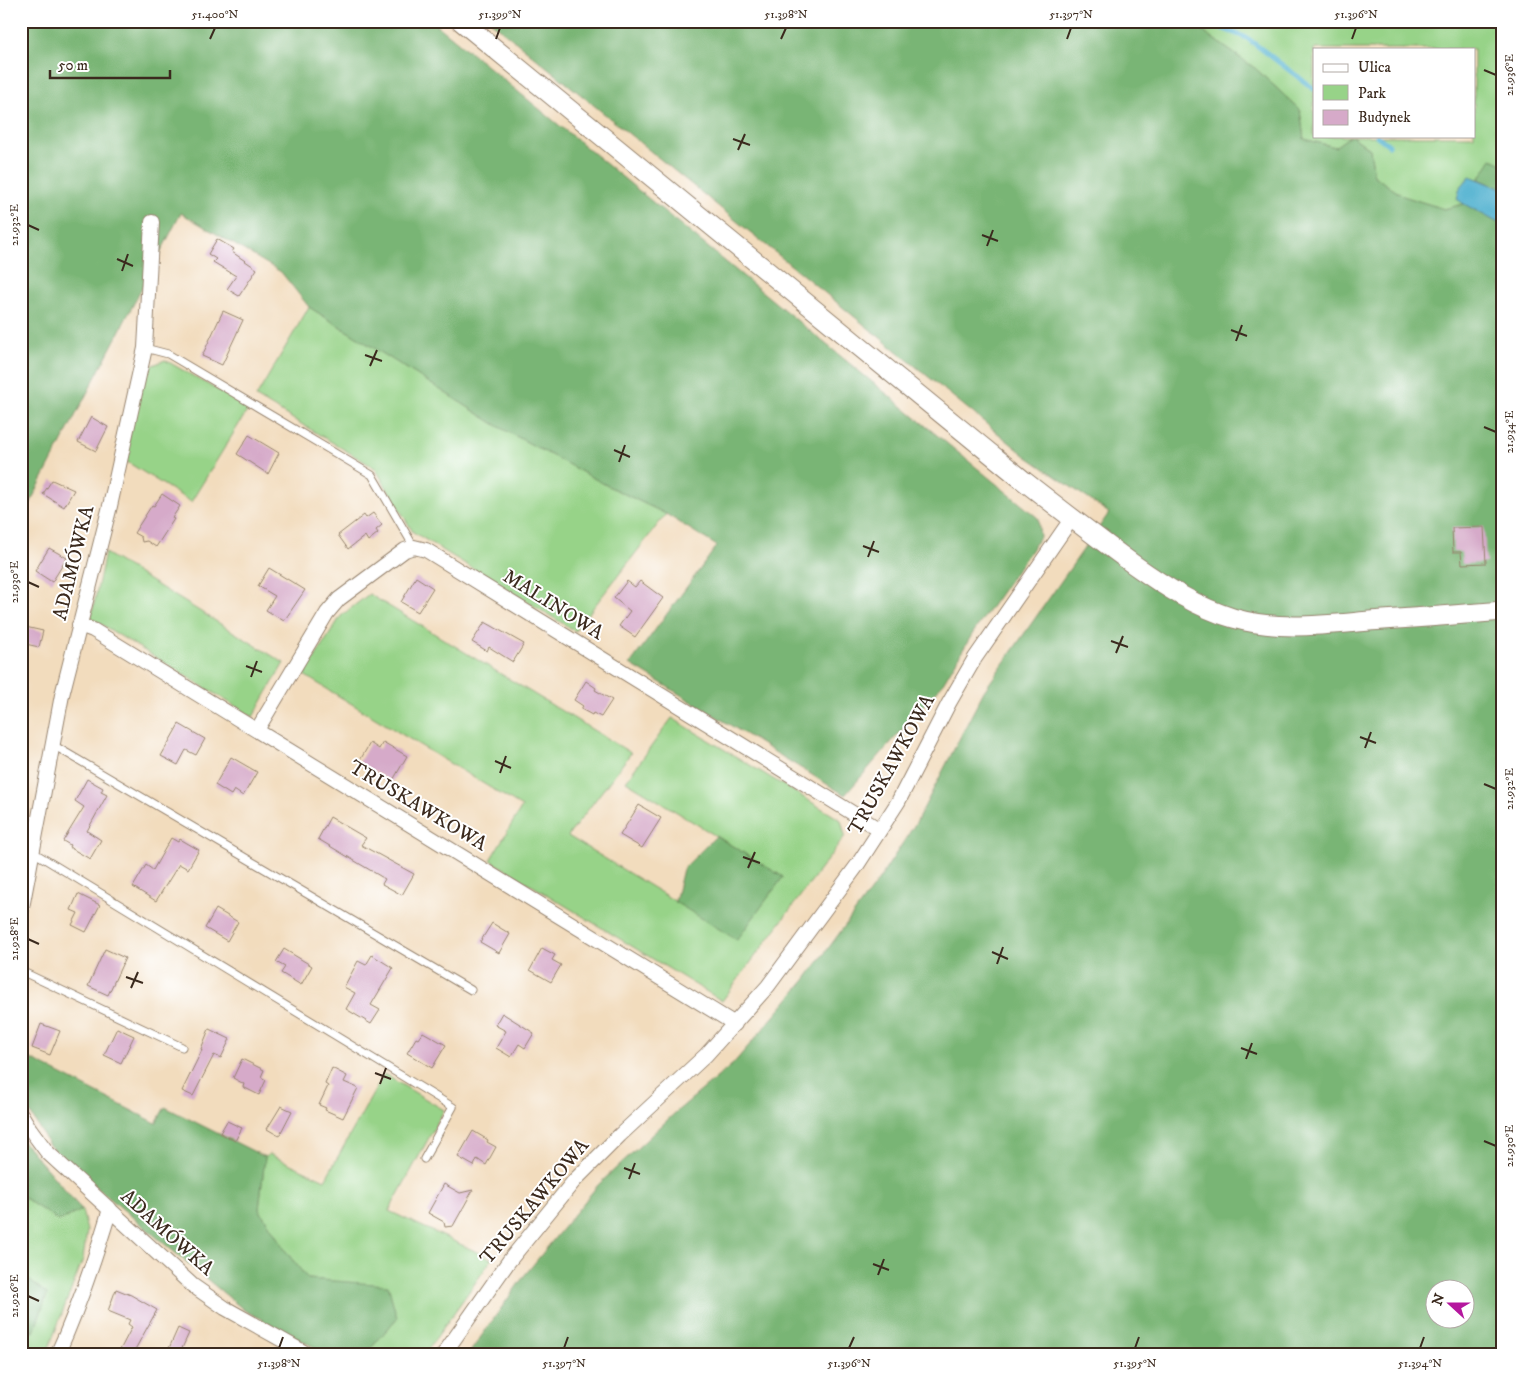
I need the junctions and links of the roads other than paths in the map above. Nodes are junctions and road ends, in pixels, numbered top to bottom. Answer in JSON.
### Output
{"nodes":[{"id":1,"x":461,"y":21,"type":"edge"},
{"id":2,"x":152,"y":222,"type":"dead end"},
{"id":3,"x":145,"y":348,"type":"junction"},
{"id":4,"x":1072,"y":518,"type":"junction"},
{"id":5,"x":414,"y":547,"type":"junction"},
{"id":6,"x":1502,"y":611,"type":"edge"},
{"id":7,"x":79,"y":625,"type":"junction"},
{"id":8,"x":257,"y":730,"type":"junction"},
{"id":9,"x":53,"y":745,"type":"junction"},
{"id":10,"x":880,"y":830,"type":"junction"},
{"id":11,"x":33,"y":852,"type":"junction"},
{"id":12,"x":21,"y":913,"type":"edge"},
{"id":13,"x":21,"y":970,"type":"edge"},
{"id":14,"x":471,"y":990,"type":"dead end"},
{"id":15,"x":735,"y":1024,"type":"junction"},
{"id":16,"x":182,"y":1047,"type":"dead end"},
{"id":17,"x":21,"y":1114,"type":"edge"},
{"id":18,"x":424,"y":1160,"type":"dead end"},
{"id":19,"x":110,"y":1210,"type":"junction"},
{"id":20,"x":57,"y":1355,"type":"edge"},
{"id":21,"x":309,"y":1355,"type":"edge"},
{"id":22,"x":443,"y":1355,"type":"edge"}],
"edges":[{"from":1,"to":4,"type":"street"},
{"from":2,"to":3,"type":"street","name":"ADAMÓWKA"},
{"from":3,"to":5,"type":"lane"},
{"from":3,"to":7,"type":"street","name":"ADAMÓWKA"},
{"from":4,"to":6,"type":"street"},
{"from":4,"to":10,"type":"street","name":"TRUSKAWKOWA"},
{"from":5,"to":8,"type":"street"},
{"from":5,"to":10,"type":"street","name":"MALINOWA"},
{"from":7,"to":8,"type":"street","name":"TRUSKAWKOWA"},
{"from":7,"to":9,"type":"street","name":"ADAMÓWKA"},
{"from":8,"to":15,"type":"street","name":"TRUSKAWKOWA"},
{"from":9,"to":11,"type":"street","name":"ADAMÓWKA"},
{"from":9,"to":14,"type":"lane"},
{"from":10,"to":15,"type":"street","name":"TRUSKAWKOWA"},
{"from":11,"to":12,"type":"street","name":"ADAMÓWKA"},
{"from":11,"to":18,"type":"lane"},
{"from":13,"to":16,"type":"lane"},
{"from":15,"to":22,"type":"street","name":"TRUSKAWKOWA"},
{"from":17,"to":19,"type":"street","name":"ADAMÓWKA"},
{"from":19,"to":20,"type":"street"},
{"from":19,"to":21,"type":"street","name":"ADAMÓWKA"}]}
